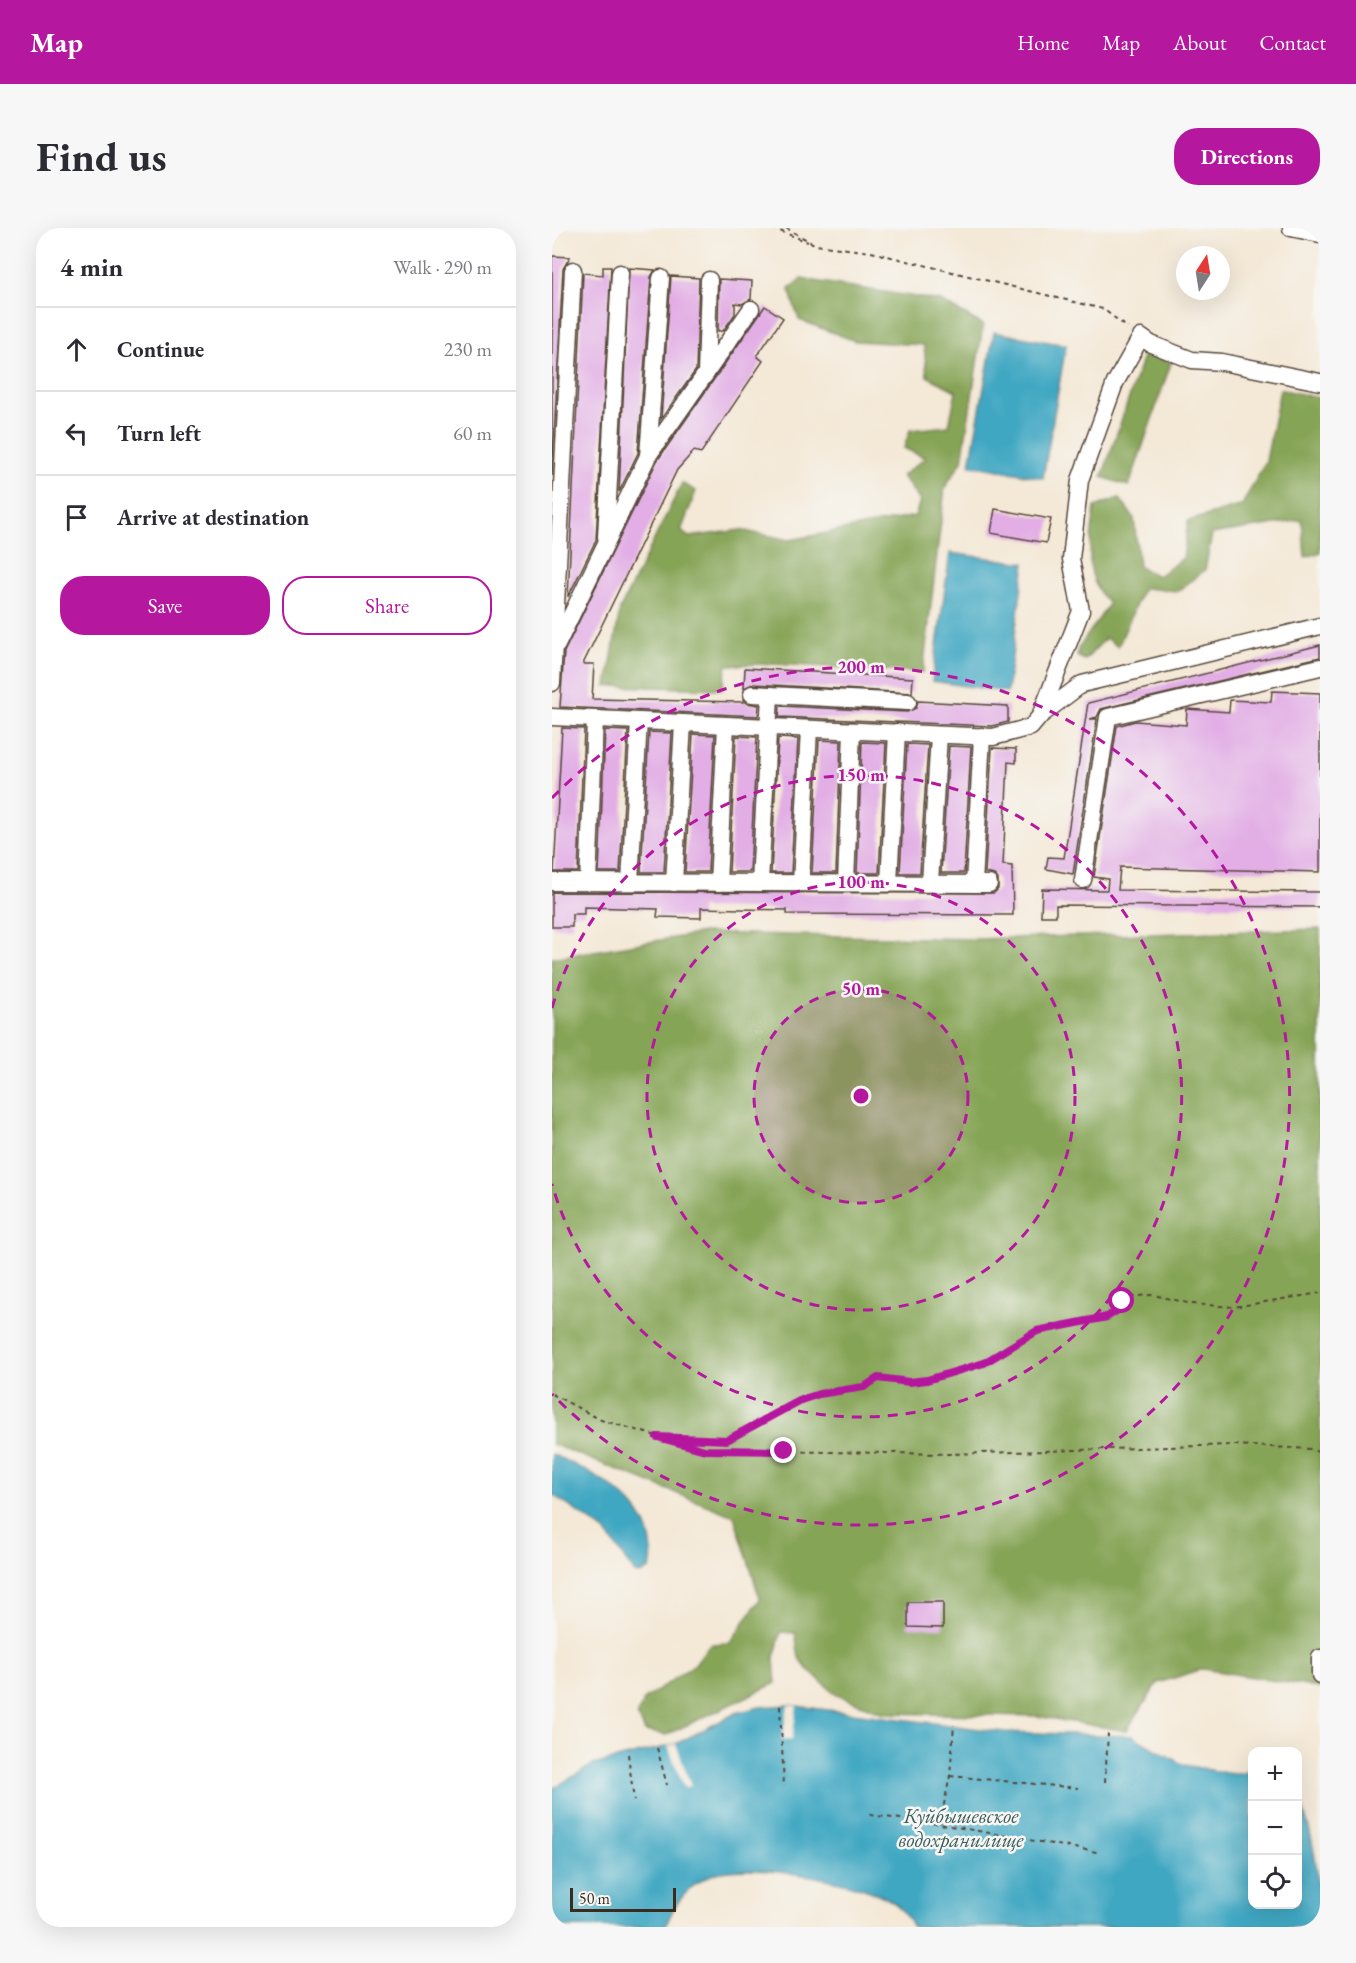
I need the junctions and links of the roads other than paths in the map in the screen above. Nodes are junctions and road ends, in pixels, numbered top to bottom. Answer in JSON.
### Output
{"nodes":[{"id":1,"x":1292,"y":228,"type":"edge"},
{"id":2,"x":1320,"y":234,"type":"edge"},
{"id":3,"x":573,"y":270,"type":"dead end"},
{"id":4,"x":620,"y":273,"type":"dead end"},
{"id":5,"x":661,"y":278,"type":"dead end"},
{"id":6,"x":709,"y":280,"type":"dead end"},
{"id":7,"x":751,"y":309,"type":"dead end"},
{"id":8,"x":706,"y":374,"type":"junction"},
{"id":9,"x":1320,"y":382,"type":"edge"},
{"id":10,"x":648,"y":456,"type":"junction"},
{"id":11,"x":606,"y":544,"type":"junction"},
{"id":12,"x":1320,"y":626,"type":"edge"},
{"id":13,"x":554,"y":651,"type":"junction"},
{"id":14,"x":1320,"y":668,"type":"edge"},
{"id":15,"x":552,"y":676,"type":"edge"},
{"id":16,"x":552,"y":683,"type":"edge"},
{"id":17,"x":752,"y":694,"type":"dead end"},
{"id":18,"x":770,"y":695,"type":"junction"},
{"id":19,"x":908,"y":702,"type":"dead end"},
{"id":20,"x":1041,"y":715,"type":"junction"},
{"id":21,"x":552,"y":717,"type":"edge"},
{"id":22,"x":595,"y":719,"type":"junction"},
{"id":23,"x":639,"y":721,"type":"junction"},
{"id":24,"x":683,"y":723,"type":"junction"},
{"id":25,"x":726,"y":725,"type":"junction"},
{"id":26,"x":768,"y":727,"type":"junction"},
{"id":27,"x":809,"y":729,"type":"junction"},
{"id":28,"x":852,"y":730,"type":"junction"},
{"id":29,"x":897,"y":732,"type":"junction"},
{"id":30,"x":939,"y":735,"type":"junction"},
{"id":31,"x":982,"y":736,"type":"junction"},
{"id":32,"x":1083,"y":880,"type":"dead end"},
{"id":33,"x":552,"y":882,"type":"edge"},
{"id":34,"x":588,"y":882,"type":"junction"},
{"id":35,"x":630,"y":882,"type":"junction"},
{"id":36,"x":674,"y":883,"type":"junction"},
{"id":37,"x":718,"y":883,"type":"junction"},
{"id":38,"x":760,"y":883,"type":"junction"},
{"id":39,"x":801,"y":883,"type":"junction"},
{"id":40,"x":846,"y":883,"type":"junction"},
{"id":41,"x":890,"y":883,"type":"junction"},
{"id":42,"x":930,"y":883,"type":"junction"},
{"id":43,"x":1320,"y":1658,"type":"edge"},
{"id":44,"x":1320,"y":1675,"type":"edge"}],
"edges":[{"from":1,"to":2,"type":"lane"},
{"from":3,"to":13,"type":"lane"},
{"from":4,"to":11,"type":"lane"},
{"from":5,"to":10,"type":"lane"},
{"from":6,"to":8,"type":"lane"},
{"from":7,"to":8,"type":"lane"},
{"from":8,"to":10,"type":"lane"},
{"from":9,"to":20,"type":"lane"},
{"from":10,"to":11,"type":"lane"},
{"from":11,"to":13,"type":"lane"},
{"from":12,"to":20,"type":"lane"},
{"from":13,"to":15,"type":"lane"},
{"from":14,"to":32,"type":"lane"},
{"from":15,"to":16,"type":"lane"},
{"from":17,"to":18,"type":"lane"},
{"from":18,"to":19,"type":"lane"},
{"from":18,"to":26,"type":"lane"},
{"from":20,"to":31,"type":"lane"},
{"from":21,"to":22,"type":"lane"},
{"from":22,"to":23,"type":"lane"},
{"from":22,"to":34,"type":"lane"},
{"from":23,"to":24,"type":"lane"},
{"from":23,"to":35,"type":"lane"},
{"from":24,"to":25,"type":"lane"},
{"from":24,"to":36,"type":"lane"},
{"from":25,"to":26,"type":"lane"},
{"from":25,"to":37,"type":"lane"},
{"from":26,"to":27,"type":"lane"},
{"from":26,"to":38,"type":"lane"},
{"from":27,"to":28,"type":"lane"},
{"from":27,"to":39,"type":"lane"},
{"from":28,"to":29,"type":"lane"},
{"from":28,"to":40,"type":"lane"},
{"from":29,"to":30,"type":"lane"},
{"from":29,"to":41,"type":"lane"},
{"from":30,"to":31,"type":"lane"},
{"from":30,"to":42,"type":"lane"},
{"from":31,"to":42,"type":"lane"},
{"from":33,"to":34,"type":"lane"},
{"from":34,"to":35,"type":"lane"},
{"from":35,"to":36,"type":"lane"},
{"from":36,"to":37,"type":"lane"},
{"from":37,"to":38,"type":"lane"},
{"from":38,"to":39,"type":"lane"},
{"from":39,"to":40,"type":"lane"},
{"from":40,"to":41,"type":"lane"},
{"from":41,"to":42,"type":"lane"},
{"from":43,"to":44,"type":"lane"}]}
